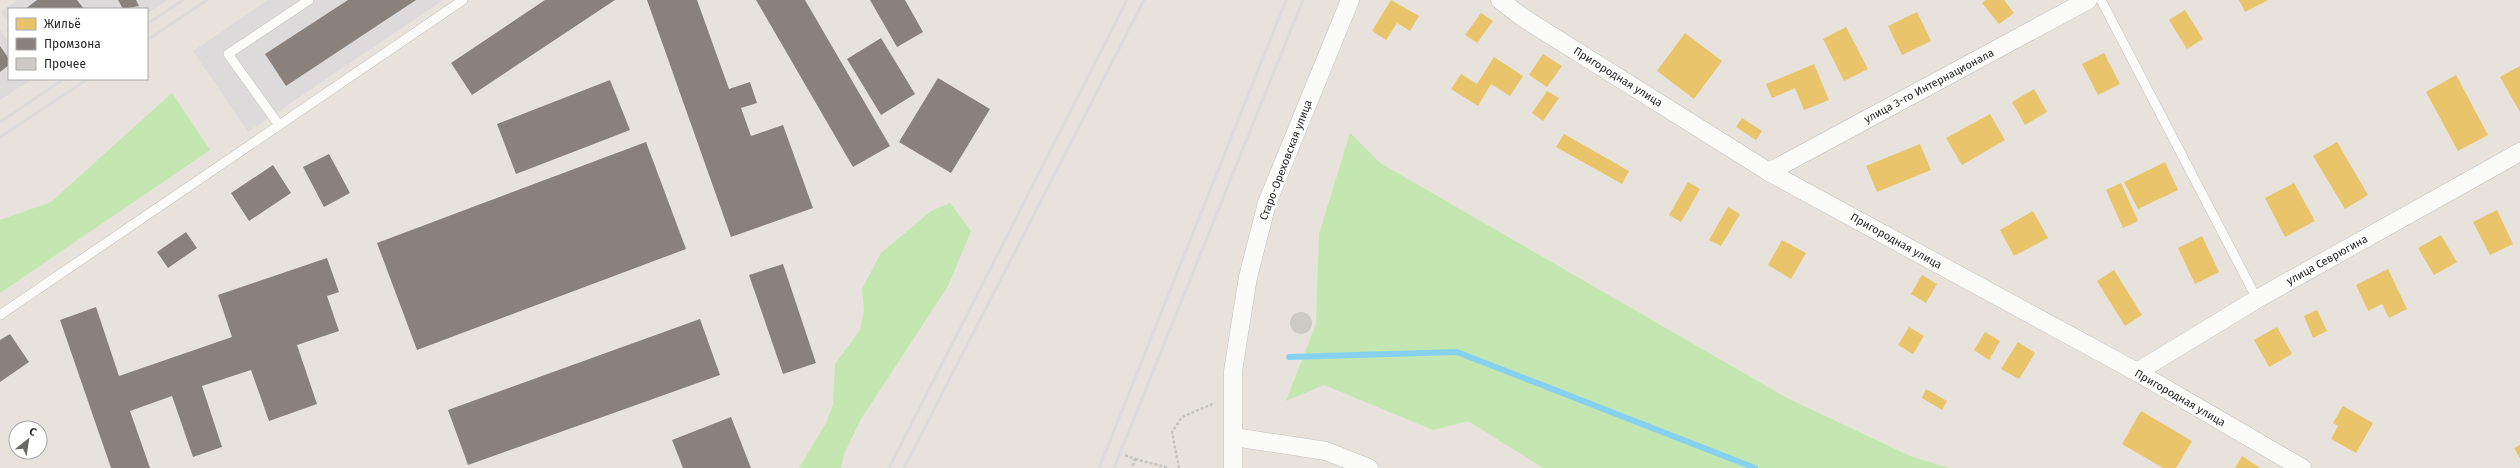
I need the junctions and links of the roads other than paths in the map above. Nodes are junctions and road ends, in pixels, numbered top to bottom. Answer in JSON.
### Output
{"nodes":[{"id":1,"x":309,"y":0,"type":"edge"},
{"id":2,"x":463,"y":0,"type":"edge"},
{"id":3,"x":1350,"y":0,"type":"edge"},
{"id":4,"x":1500,"y":0,"type":"edge"},
{"id":5,"x":2088,"y":0,"type":"edge"},
{"id":6,"x":2101,"y":0,"type":"edge"},
{"id":7,"x":279,"y":125,"type":"junction"},
{"id":8,"x":2520,"y":152,"type":"edge"},
{"id":9,"x":1769,"y":172,"type":"junction"},
{"id":10,"x":2257,"y":299,"type":"junction"},
{"id":11,"x":0,"y":315,"type":"edge"},
{"id":12,"x":2137,"y":372,"type":"junction"},
{"id":13,"x":1234,"y":437,"type":"junction"},
{"id":14,"x":1233,"y":468,"type":"edge"},
{"id":15,"x":1369,"y":468,"type":"edge"},
{"id":16,"x":2302,"y":468,"type":"edge"}],
"edges":[{"from":1,"to":7,"type":"lane"},
{"from":2,"to":7,"type":"lane"},
{"from":3,"to":13,"type":"street","name":"Старо-Ореховская улица"},
{"from":4,"to":9,"type":"street","name":"Пригородная улица"},
{"from":5,"to":9,"type":"street","name":"улица 3-го Интернационала"},
{"from":6,"to":10,"type":"lane"},
{"from":7,"to":11,"type":"lane"},
{"from":8,"to":10,"type":"street","name":"улица Севрюгина"},
{"from":9,"to":12,"type":"street","name":"Пригородная улица"},
{"from":10,"to":12,"type":"street","name":"улица Севрюгина"},
{"from":12,"to":16,"type":"street","name":"Пригородная улица"},
{"from":13,"to":14,"type":"street","name":"Старо-Ореховская улица"},
{"from":13,"to":15,"type":"street"}]}
